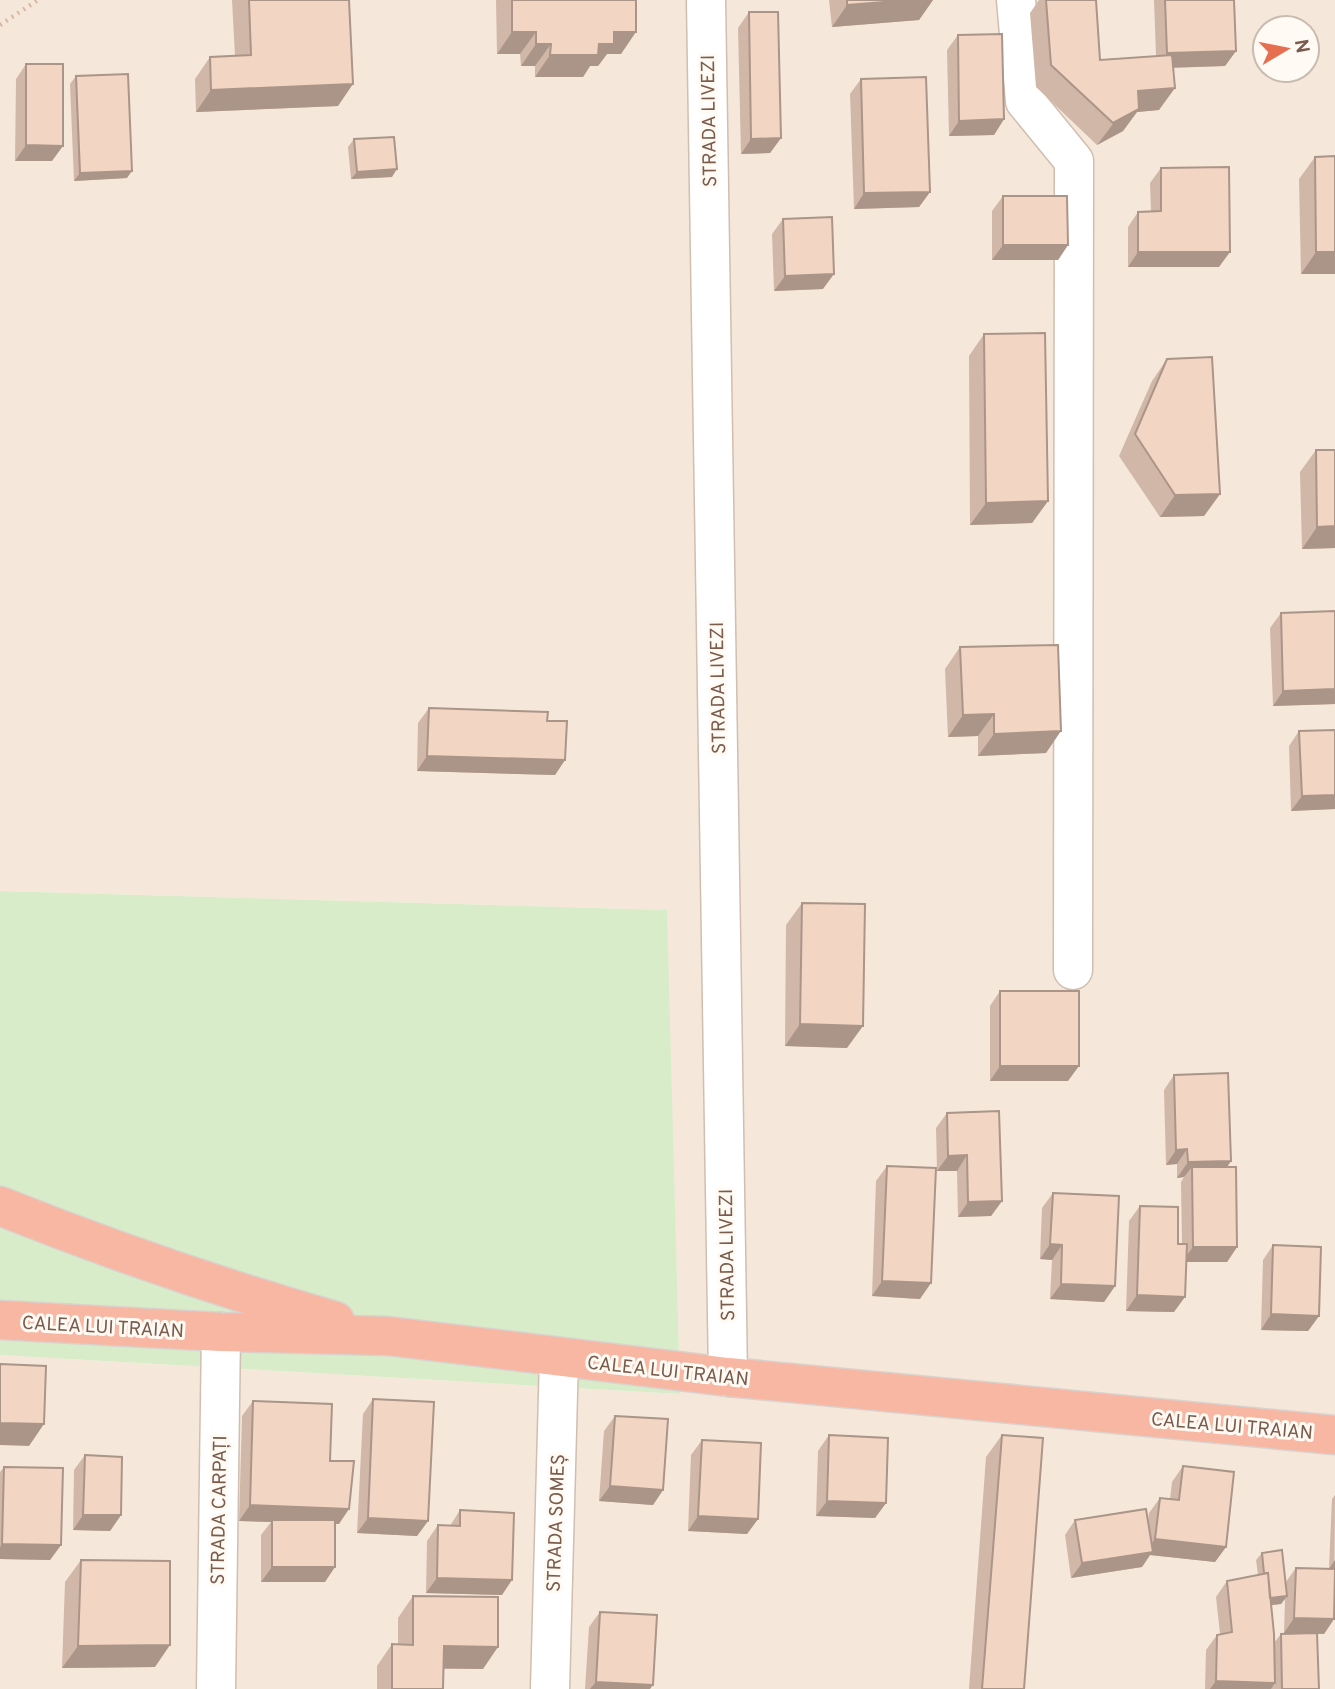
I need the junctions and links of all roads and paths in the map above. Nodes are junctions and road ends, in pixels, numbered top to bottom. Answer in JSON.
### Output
{"nodes":[{"id":1,"x":38,"y":0,"type":"edge"},
{"id":2,"x":706,"y":0,"type":"edge"},
{"id":3,"x":1016,"y":0,"type":"edge"},
{"id":4,"x":0,"y":24,"type":"edge"},
{"id":5,"x":1073,"y":970,"type":"dead end"},
{"id":6,"x":0,"y":1206,"type":"edge"},
{"id":7,"x":0,"y":1320,"type":"edge"},
{"id":8,"x":221,"y":1332,"type":"junction"},
{"id":9,"x":388,"y":1336,"type":"junction"},
{"id":10,"x":559,"y":1357,"type":"junction"},
{"id":11,"x":728,"y":1377,"type":"junction"},
{"id":12,"x":1335,"y":1435,"type":"edge"},
{"id":13,"x":216,"y":1689,"type":"edge"},
{"id":14,"x":550,"y":1689,"type":"edge"}],
"edges":[{"from":1,"to":4,"type":"path"},
{"from":2,"to":11,"type":"street","name":"STRADA LIVEZI"},
{"from":3,"to":5,"type":"street"},
{"from":6,"to":9,"type":"highway"},
{"from":7,"to":8,"type":"highway","name":"CALEA LUI TRAIAN"},
{"from":8,"to":9,"type":"highway","name":"CALEA LUI TRAIAN"},
{"from":8,"to":13,"type":"street","name":"STRADA CARPAȚI"},
{"from":9,"to":10,"type":"highway","name":"CALEA LUI TRAIAN"},
{"from":10,"to":11,"type":"highway","name":"CALEA LUI TRAIAN"},
{"from":10,"to":14,"type":"street","name":"STRADA SOMEȘ"},
{"from":11,"to":12,"type":"highway","name":"CALEA LUI TRAIAN"}]}
